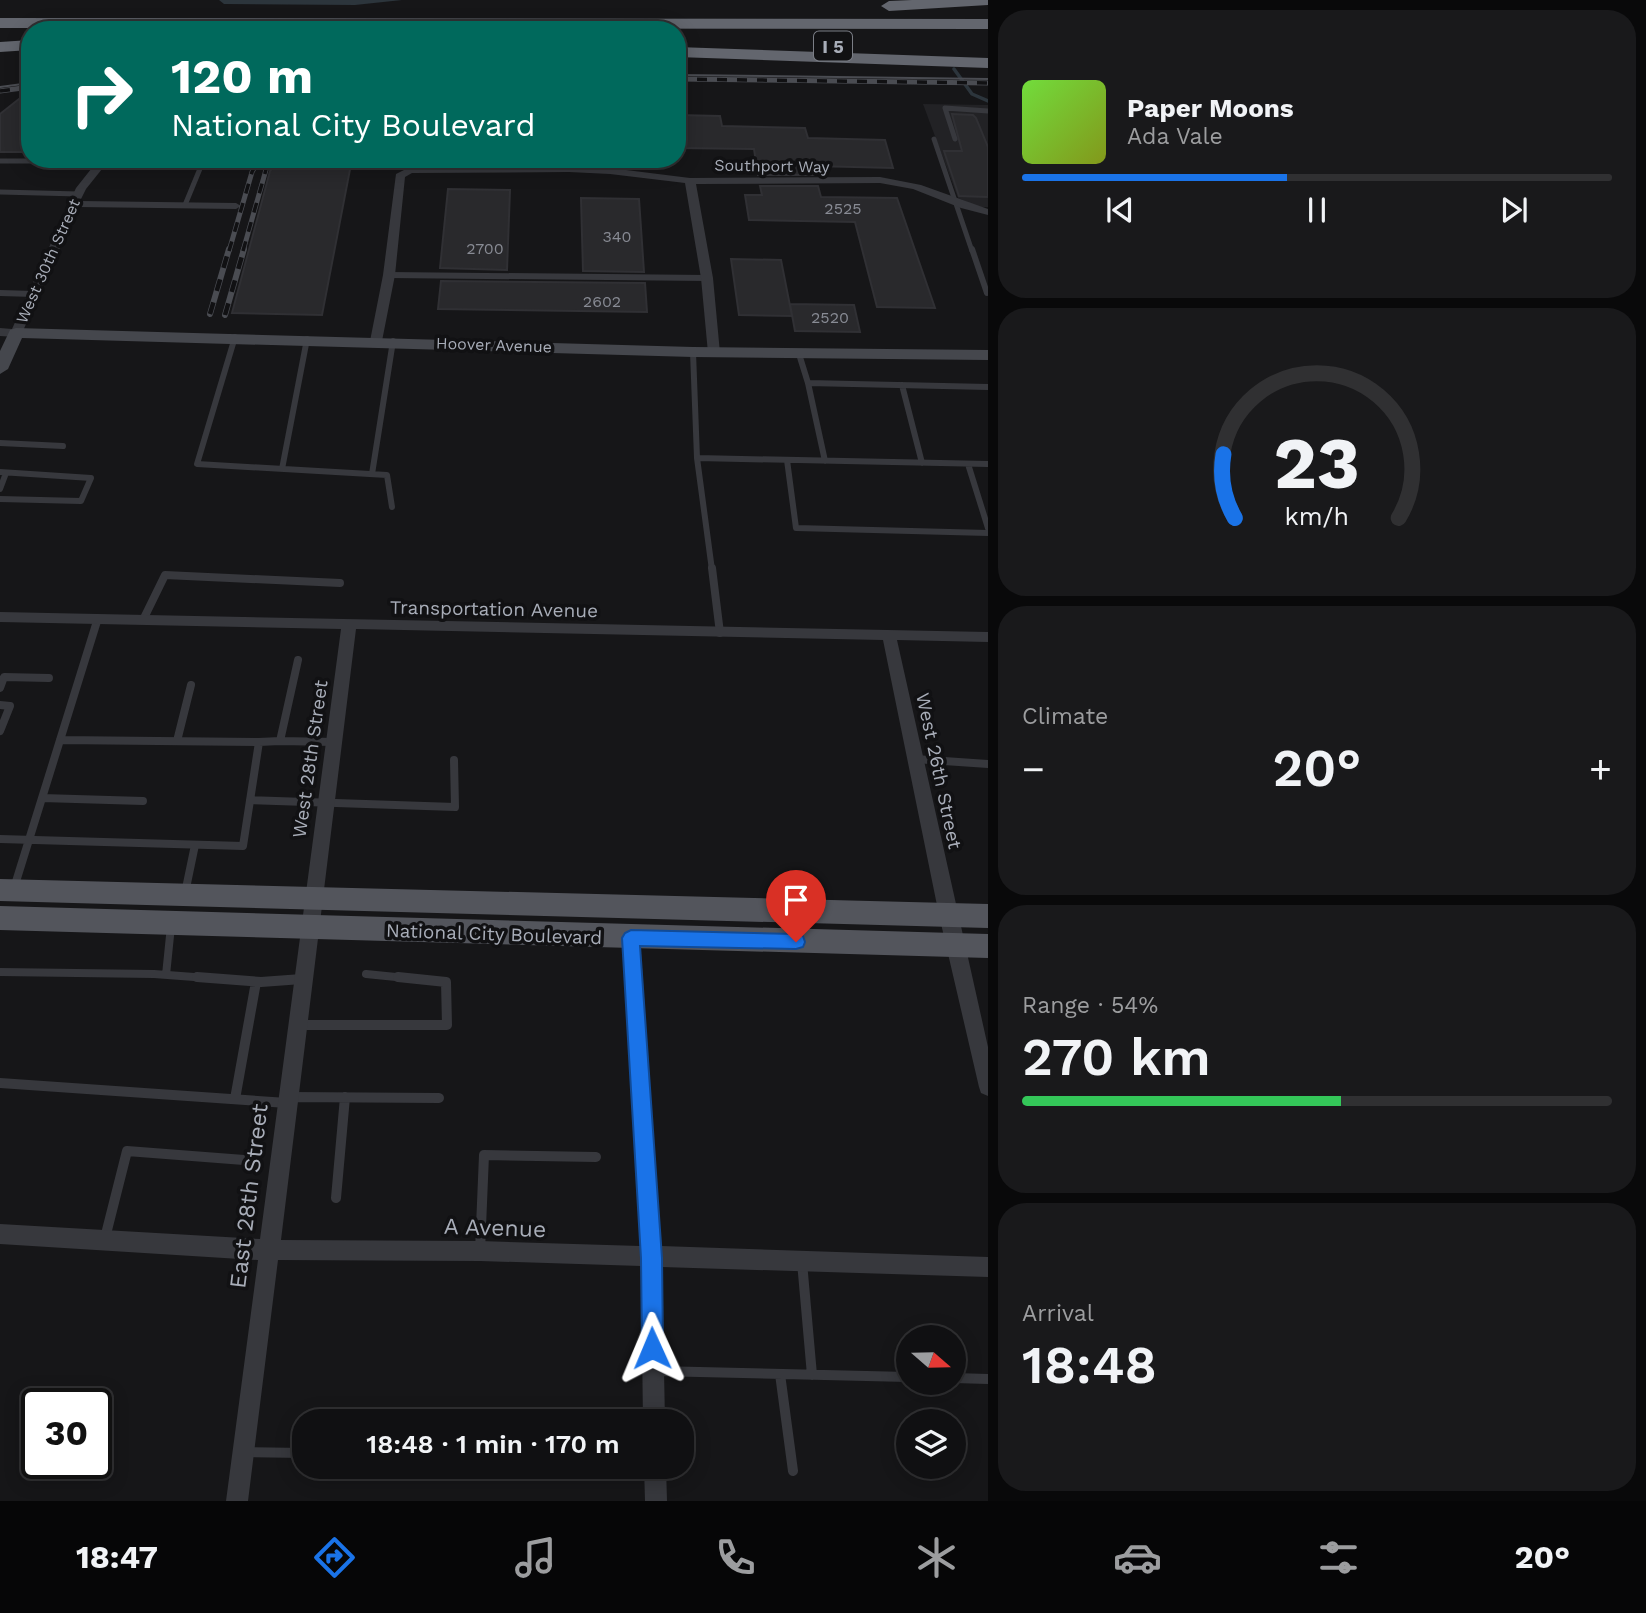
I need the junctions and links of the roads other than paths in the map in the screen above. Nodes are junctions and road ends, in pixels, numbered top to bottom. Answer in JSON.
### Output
{"nodes":[{"id":1,"x":988,"y":0,"type":"edge"},
{"id":2,"x":963,"y":1,"type":"edge"},
{"id":3,"x":879,"y":6,"type":"dead end"},
{"id":4,"x":852,"y":8,"type":"dead end"},
{"id":5,"x":0,"y":14,"type":"edge"},
{"id":6,"x":51,"y":21,"type":"edge"},
{"id":7,"x":510,"y":21,"type":"edge"},
{"id":8,"x":0,"y":23,"type":"edge"},
{"id":9,"x":21,"y":23,"type":"edge"},
{"id":10,"x":686,"y":23,"type":"edge"},
{"id":11,"x":988,"y":24,"type":"edge"},
{"id":12,"x":21,"y":45,"type":"edge"},
{"id":13,"x":686,"y":45,"type":"edge"},
{"id":14,"x":0,"y":46,"type":"edge"},
{"id":15,"x":988,"y":46,"type":"edge"},
{"id":16,"x":686,"y":52,"type":"edge"},
{"id":17,"x":988,"y":63,"type":"edge"},
{"id":18,"x":988,"y":111,"type":"edge"},
{"id":19,"x":933,"y":139,"type":"dead end"},
{"id":20,"x":955,"y":139,"type":"dead end"},
{"id":21,"x":0,"y":161,"type":"edge"},
{"id":22,"x":21,"y":161,"type":"edge"},
{"id":23,"x":98,"y":168,"type":"edge"},
{"id":24,"x":201,"y":168,"type":"edge"},
{"id":25,"x":690,"y":181,"type":"junction"},
{"id":26,"x":0,"y":192,"type":"edge"},
{"id":27,"x":76,"y":199,"type":"junction"},
{"id":28,"x":954,"y":204,"type":"junction"},
{"id":29,"x":185,"y":205,"type":"junction"},
{"id":30,"x":236,"y":206,"type":"dead end"},
{"id":31,"x":988,"y":212,"type":"edge"},
{"id":32,"x":389,"y":275,"type":"junction"},
{"id":33,"x":706,"y":278,"type":"junction"},
{"id":34,"x":0,"y":293,"type":"edge"},
{"id":35,"x":34,"y":294,"type":"junction"},
{"id":36,"x":988,"y":295,"type":"edge"},
{"id":37,"x":8,"y":332,"type":"edge"},
{"id":38,"x":235,"y":337,"type":"junction"},
{"id":39,"x":307,"y":339,"type":"junction"},
{"id":40,"x":385,"y":341,"type":"junction"},
{"id":41,"x":693,"y":352,"type":"junction"},
{"id":42,"x":714,"y":353,"type":"junction"},
{"id":43,"x":799,"y":354,"type":"junction"},
{"id":44,"x":988,"y":355,"type":"edge"},
{"id":45,"x":0,"y":369,"type":"edge"},
{"id":46,"x":808,"y":383,"type":"junction"},
{"id":47,"x":902,"y":385,"type":"junction"},
{"id":48,"x":988,"y":387,"type":"edge"},
{"id":49,"x":0,"y":443,"type":"edge"},
{"id":50,"x":63,"y":446,"type":"dead end"},
{"id":51,"x":697,"y":458,"type":"junction"},
{"id":52,"x":787,"y":460,"type":"junction"},
{"id":53,"x":825,"y":461,"type":"junction"},
{"id":54,"x":922,"y":463,"type":"junction"},
{"id":55,"x":968,"y":464,"type":"junction"},
{"id":56,"x":988,"y":464,"type":"edge"},
{"id":57,"x":282,"y":469,"type":"junction"},
{"id":58,"x":3,"y":472,"type":"edge"},
{"id":59,"x":372,"y":474,"type":"junction"},
{"id":60,"x":0,"y":489,"type":"edge"},
{"id":61,"x":0,"y":499,"type":"edge"},
{"id":62,"x":392,"y":507,"type":"dead end"},
{"id":63,"x":988,"y":531,"type":"edge"},
{"id":64,"x":340,"y":583,"type":"dead end"},
{"id":65,"x":0,"y":617,"type":"edge"},
{"id":66,"x":98,"y":618,"type":"junction"},
{"id":67,"x":143,"y":620,"type":"junction"},
{"id":68,"x":349,"y":625,"type":"junction"},
{"id":69,"x":720,"y":633,"type":"junction"},
{"id":70,"x":889,"y":635,"type":"junction"},
{"id":71,"x":988,"y":637,"type":"edge"},
{"id":72,"x":298,"y":660,"type":"dead end"},
{"id":73,"x":2,"y":677,"type":"edge"},
{"id":74,"x":49,"y":678,"type":"dead end"},
{"id":75,"x":191,"y":685,"type":"dead end"},
{"id":76,"x":0,"y":688,"type":"edge"},
{"id":77,"x":0,"y":705,"type":"edge"},
{"id":78,"x":0,"y":731,"type":"edge"},
{"id":79,"x":60,"y":740,"type":"junction"},
{"id":80,"x":177,"y":741,"type":"junction"},
{"id":81,"x":280,"y":741,"type":"junction"},
{"id":82,"x":259,"y":742,"type":"junction"},
{"id":83,"x":334,"y":742,"type":"junction"},
{"id":84,"x":915,"y":759,"type":"junction"},
{"id":85,"x":454,"y":760,"type":"dead end"},
{"id":86,"x":988,"y":764,"type":"edge"},
{"id":87,"x":42,"y":798,"type":"junction"},
{"id":88,"x":250,"y":800,"type":"junction"},
{"id":89,"x":143,"y":801,"type":"dead end"},
{"id":90,"x":325,"y":804,"type":"junction"},
{"id":91,"x":0,"y":839,"type":"edge"},
{"id":92,"x":29,"y":841,"type":"junction"},
{"id":93,"x":195,"y":845,"type":"junction"},
{"id":94,"x":7,"y":890,"type":"edge"},
{"id":95,"x":185,"y":894,"type":"junction"},
{"id":96,"x":313,"y":898,"type":"junction"},
{"id":97,"x":948,"y":915,"type":"junction"},
{"id":98,"x":988,"y":916,"type":"edge"},
{"id":99,"x":0,"y":918,"type":"edge"},
{"id":100,"x":171,"y":924,"type":"junction"},
{"id":101,"x":309,"y":929,"type":"junction"},
{"id":102,"x":631,"y":938,"type":"junction"},
{"id":103,"x":955,"y":945,"type":"junction"},
{"id":104,"x":988,"y":946,"type":"edge"},
{"id":105,"x":0,"y":972,"type":"edge"},
{"id":106,"x":366,"y":974,"type":"dead end"},
{"id":107,"x":166,"y":975,"type":"junction"},
{"id":108,"x":302,"y":979,"type":"junction"},
{"id":109,"x":256,"y":982,"type":"junction"},
{"id":110,"x":297,"y":1025,"type":"junction"},
{"id":111,"x":983,"y":1042,"type":"edge"},
{"id":112,"x":0,"y":1083,"type":"edge"},
{"id":113,"x":988,"y":1087,"type":"edge"},
{"id":114,"x":345,"y":1097,"type":"junction"},
{"id":115,"x":439,"y":1098,"type":"dead end"},
{"id":116,"x":235,"y":1100,"type":"junction"},
{"id":117,"x":287,"y":1100,"type":"junction"},
{"id":118,"x":596,"y":1157,"type":"dead end"},
{"id":119,"x":244,"y":1160,"type":"dead end"},
{"id":120,"x":336,"y":1198,"type":"dead end"},
{"id":121,"x":0,"y":1234,"type":"edge"},
{"id":122,"x":105,"y":1240,"type":"junction"},
{"id":123,"x":268,"y":1250,"type":"junction"},
{"id":124,"x":480,"y":1251,"type":"junction"},
{"id":125,"x":651,"y":1258,"type":"junction"},
{"id":126,"x":802,"y":1262,"type":"junction"},
{"id":127,"x":988,"y":1267,"type":"edge"},
{"id":128,"x":653,"y":1371,"type":"junction"},
{"id":129,"x":780,"y":1374,"type":"junction"},
{"id":130,"x":812,"y":1375,"type":"junction"},
{"id":131,"x":896,"y":1377,"type":"edge"},
{"id":132,"x":966,"y":1378,"type":"edge"},
{"id":133,"x":988,"y":1379,"type":"edge"},
{"id":134,"x":654,"y":1409,"type":"edge"},
{"id":135,"x":243,"y":1452,"type":"junction"},
{"id":136,"x":292,"y":1453,"type":"edge"},
{"id":137,"x":793,"y":1471,"type":"dead end"},
{"id":138,"x":655,"y":1479,"type":"edge"},
{"id":139,"x":237,"y":1501,"type":"edge"},
{"id":140,"x":656,"y":1501,"type":"edge"}],
"edges":[{"from":1,"to":2,"type":"highway"},
{"from":2,"to":3,"type":"highway"},
{"from":4,"to":7,"type":"highway"},
{"from":5,"to":6,"type":"highway"},
{"from":8,"to":9,"type":"highway","number":"I 5"},
{"from":10,"to":11,"type":"highway","number":"I 5"},
{"from":12,"to":14,"type":"highway"},
{"from":13,"to":15,"type":"highway","number":"I 5"},
{"from":16,"to":17,"type":"highway"},
{"from":18,"to":20,"type":"lane"},
{"from":19,"to":28,"type":"lane"},
{"from":21,"to":22,"type":"lane"},
{"from":23,"to":27,"type":"street","name":"West 30th Street"},
{"from":24,"to":29,"type":"lane"},
{"from":25,"to":28,"type":"street","name":"Southport Way"},
{"from":25,"to":32,"type":"street","name":"Southport Way"},
{"from":25,"to":33,"type":"street"},
{"from":26,"to":27,"type":"lane"},
{"from":27,"to":29,"type":"street"},
{"from":27,"to":35,"type":"street","name":"West 30th Street"},
{"from":28,"to":31,"type":"street","name":"Southport Way"},
{"from":28,"to":36,"type":"lane"},
{"from":29,"to":30,"type":"street"},
{"from":32,"to":33,"type":"lane"},
{"from":32,"to":40,"type":"street"},
{"from":33,"to":42,"type":"street"},
{"from":34,"to":35,"type":"lane"},
{"from":35,"to":37,"type":"street","name":"West 30th Street"},
{"from":37,"to":38,"type":"street","name":"Hoover Avenue"},
{"from":37,"to":45,"type":"street","name":"West 30th Street"},
{"from":38,"to":39,"type":"street","name":"Hoover Avenue"},
{"from":38,"to":57,"type":"lane"},
{"from":39,"to":40,"type":"street","name":"Hoover Avenue"},
{"from":39,"to":57,"type":"lane"},
{"from":40,"to":41,"type":"street","name":"Hoover Avenue"},
{"from":40,"to":59,"type":"lane"},
{"from":41,"to":42,"type":"street","name":"Hoover Avenue"},
{"from":41,"to":51,"type":"lane"},
{"from":42,"to":43,"type":"street","name":"Hoover Avenue"},
{"from":43,"to":44,"type":"street","name":"Hoover Avenue"},
{"from":43,"to":46,"type":"lane"},
{"from":46,"to":47,"type":"lane"},
{"from":46,"to":53,"type":"lane"},
{"from":47,"to":48,"type":"lane"},
{"from":47,"to":54,"type":"lane"},
{"from":49,"to":50,"type":"lane"},
{"from":51,"to":52,"type":"lane"},
{"from":51,"to":69,"type":"lane"},
{"from":52,"to":53,"type":"lane"},
{"from":52,"to":63,"type":"lane"},
{"from":53,"to":54,"type":"lane"},
{"from":54,"to":55,"type":"lane"},
{"from":55,"to":56,"type":"lane"},
{"from":55,"to":63,"type":"lane"},
{"from":57,"to":59,"type":"lane"},
{"from":58,"to":60,"type":"lane"},
{"from":58,"to":61,"type":"lane"},
{"from":59,"to":62,"type":"lane"},
{"from":64,"to":67,"type":"lane"},
{"from":65,"to":66,"type":"street","name":"Transportation Avenue"},
{"from":66,"to":67,"type":"street","name":"Transportation Avenue"},
{"from":66,"to":79,"type":"lane"},
{"from":67,"to":68,"type":"street","name":"Transportation Avenue"},
{"from":68,"to":69,"type":"street","name":"Transportation Avenue"},
{"from":68,"to":83,"type":"street","name":"West 28th Street"},
{"from":69,"to":70,"type":"street","name":"Transportation Avenue"},
{"from":70,"to":71,"type":"street","name":"Transportation Avenue"},
{"from":70,"to":84,"type":"street","name":"West 26th Street"},
{"from":72,"to":81,"type":"lane"},
{"from":73,"to":74,"type":"lane"},
{"from":73,"to":76,"type":"lane"},
{"from":75,"to":80,"type":"lane"},
{"from":77,"to":78,"type":"lane"},
{"from":79,"to":80,"type":"lane"},
{"from":79,"to":87,"type":"lane"},
{"from":80,"to":82,"type":"lane"},
{"from":81,"to":82,"type":"lane"},
{"from":81,"to":83,"type":"lane"},
{"from":82,"to":88,"type":"lane"},
{"from":83,"to":90,"type":"street","name":"West 28th Street"},
{"from":84,"to":86,"type":"lane"},
{"from":84,"to":97,"type":"street","name":"West 26th Street"},
{"from":85,"to":90,"type":"lane"},
{"from":87,"to":89,"type":"lane"},
{"from":87,"to":92,"type":"lane"},
{"from":88,"to":90,"type":"lane"},
{"from":88,"to":93,"type":"lane"},
{"from":90,"to":96,"type":"street","name":"West 28th Street"},
{"from":91,"to":92,"type":"lane"},
{"from":92,"to":93,"type":"lane"},
{"from":92,"to":94,"type":"lane"},
{"from":93,"to":95,"type":"lane"},
{"from":94,"to":95,"type":"main road","name":"National City Boulevard"},
{"from":95,"to":96,"type":"main road","name":"National City Boulevard"},
{"from":96,"to":97,"type":"main road","name":"National City Boulevard"},
{"from":96,"to":101,"type":"street","name":"East 28th Street"},
{"from":97,"to":98,"type":"main road","name":"National City Boulevard"},
{"from":97,"to":103,"type":"street","name":"West 26th Street"},
{"from":99,"to":100,"type":"main road","name":"National City Boulevard"},
{"from":100,"to":101,"type":"main road","name":"National City Boulevard"},
{"from":100,"to":107,"type":"lane"},
{"from":101,"to":102,"type":"main road","name":"National City Boulevard"},
{"from":101,"to":108,"type":"street","name":"East 28th Street"},
{"from":102,"to":103,"type":"main road","name":"National City Boulevard"},
{"from":102,"to":125,"type":"street"},
{"from":103,"to":104,"type":"main road","name":"National City Boulevard"},
{"from":103,"to":111,"type":"street","name":"West 26th Street"},
{"from":105,"to":107,"type":"lane"},
{"from":106,"to":110,"type":"lane"},
{"from":107,"to":109,"type":"lane"},
{"from":108,"to":109,"type":"lane"},
{"from":108,"to":110,"type":"street","name":"East 28th Street"},
{"from":109,"to":116,"type":"lane"},
{"from":110,"to":117,"type":"street","name":"East 28th Street"},
{"from":111,"to":113,"type":"street","name":"West 26th Street"},
{"from":112,"to":116,"type":"lane"},
{"from":114,"to":115,"type":"lane"},
{"from":114,"to":117,"type":"lane"},
{"from":114,"to":120,"type":"lane"},
{"from":116,"to":117,"type":"lane"},
{"from":117,"to":123,"type":"street","name":"East 28th Street"},
{"from":118,"to":124,"type":"lane"},
{"from":119,"to":122,"type":"lane"},
{"from":121,"to":122,"type":"street","name":"A Avenue"},
{"from":122,"to":123,"type":"street","name":"A Avenue"},
{"from":123,"to":124,"type":"street","name":"A Avenue"},
{"from":123,"to":135,"type":"street","name":"East 28th Street"},
{"from":124,"to":125,"type":"street","name":"A Avenue"},
{"from":125,"to":126,"type":"street","name":"A Avenue"},
{"from":125,"to":128,"type":"street"},
{"from":126,"to":127,"type":"street","name":"A Avenue"},
{"from":126,"to":130,"type":"lane"},
{"from":128,"to":129,"type":"lane"},
{"from":128,"to":134,"type":"street"},
{"from":129,"to":130,"type":"lane"},
{"from":129,"to":137,"type":"lane"},
{"from":130,"to":131,"type":"lane"},
{"from":132,"to":133,"type":"lane"},
{"from":135,"to":136,"type":"lane"},
{"from":135,"to":139,"type":"street","name":"East 28th Street"},
{"from":138,"to":140,"type":"street"}]}
